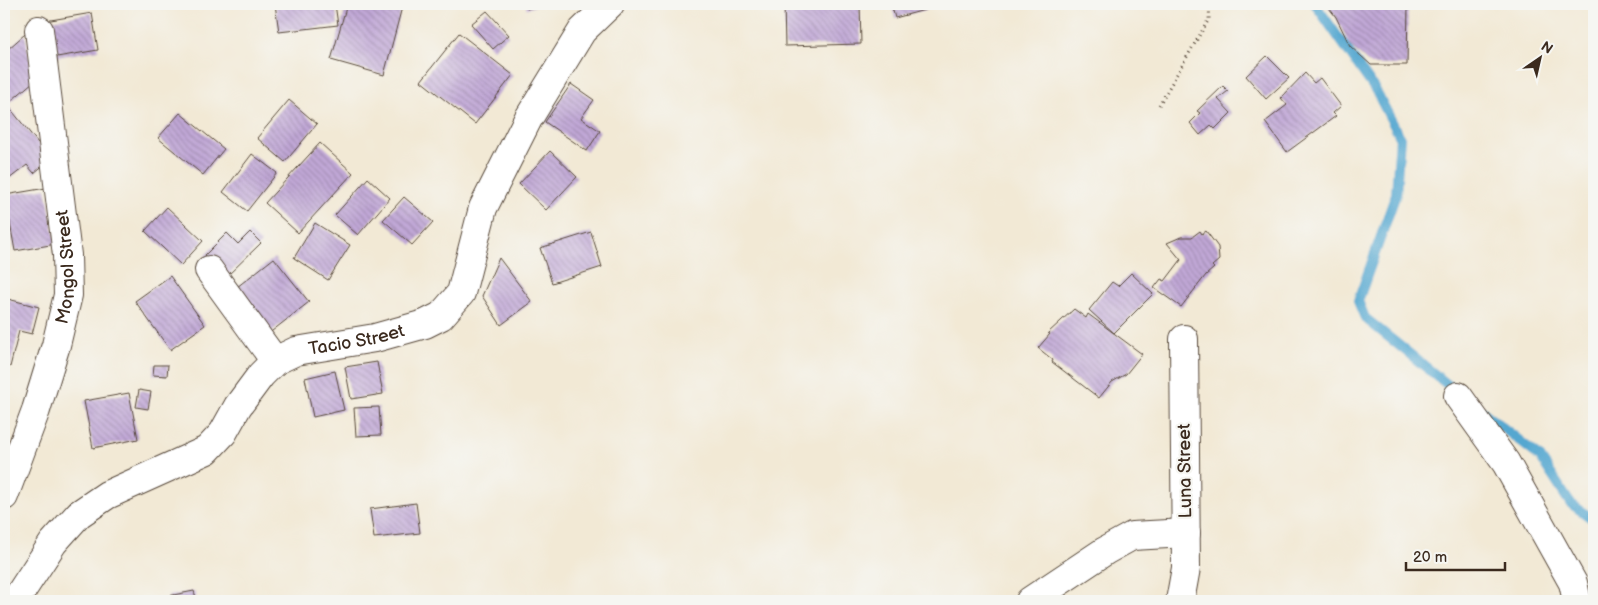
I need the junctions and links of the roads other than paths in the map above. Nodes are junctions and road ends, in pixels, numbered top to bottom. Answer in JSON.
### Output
{"nodes":[{"id":1,"x":610,"y":4,"type":"edge"},
{"id":2,"x":38,"y":30,"type":"dead end"},
{"id":3,"x":210,"y":270,"type":"dead end"},
{"id":4,"x":1184,"y":340,"type":"dead end"},
{"id":5,"x":275,"y":361,"type":"junction"},
{"id":6,"x":1458,"y":396,"type":"dead end"},
{"id":7,"x":4,"y":496,"type":"edge"},
{"id":8,"x":1186,"y":533,"type":"junction"},
{"id":9,"x":15,"y":601,"type":"edge"},
{"id":10,"x":1030,"y":601,"type":"edge"},
{"id":11,"x":1180,"y":601,"type":"edge"},
{"id":12,"x":1577,"y":601,"type":"edge"}],
"edges":[{"from":1,"to":5,"type":"street","name":"Tacio Street"},
{"from":2,"to":7,"type":"street","name":"Mongol Street"},
{"from":3,"to":5,"type":"street"},
{"from":4,"to":8,"type":"street","name":"Luna Street"},
{"from":5,"to":9,"type":"street","name":"Tacio Street"},
{"from":6,"to":12,"type":"street"},
{"from":8,"to":10,"type":"street"},
{"from":8,"to":11,"type":"street","name":"Luna Street"}]}
